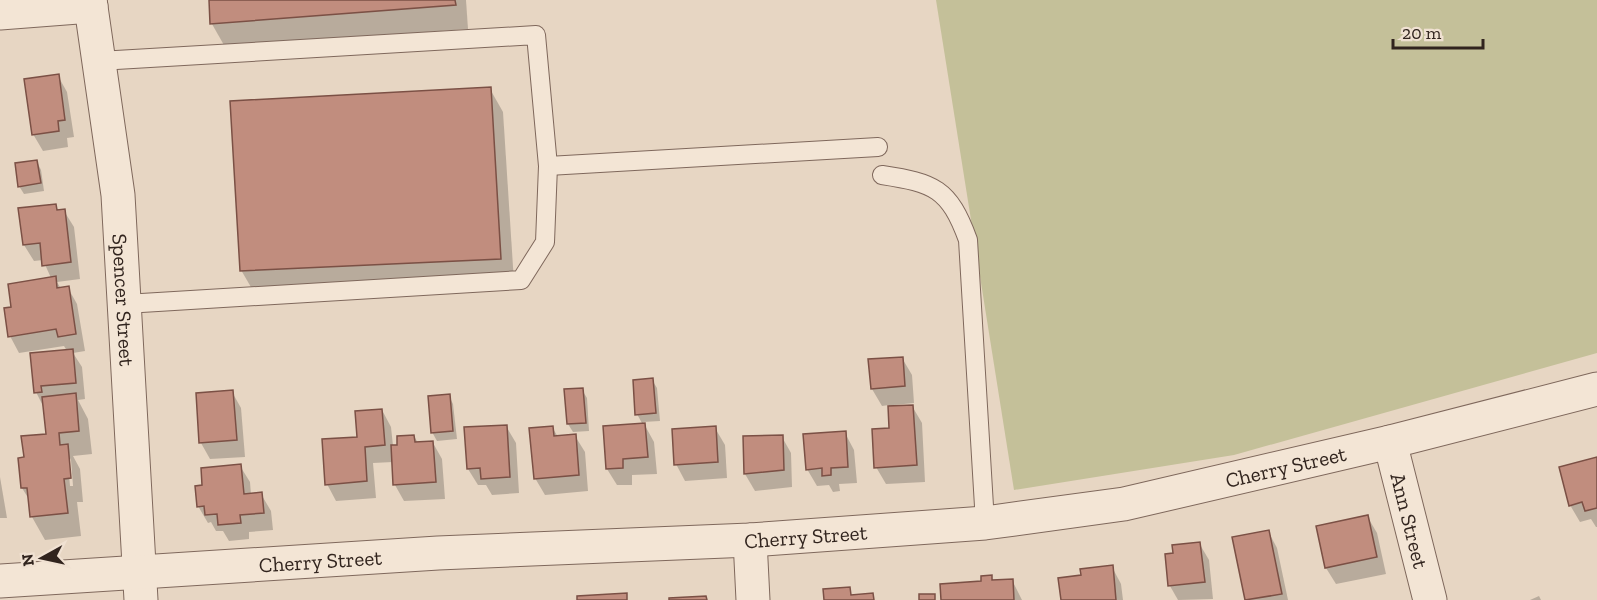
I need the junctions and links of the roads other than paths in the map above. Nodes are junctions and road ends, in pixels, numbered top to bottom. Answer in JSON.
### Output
{"nodes":[{"id":1,"x":91,"y":3,"type":"edge"},
{"id":2,"x":0,"y":14,"type":"edge"},
{"id":3,"x":99,"y":61,"type":"junction"},
{"id":4,"x":878,"y":147,"type":"dead end"},
{"id":5,"x":548,"y":166,"type":"junction"},
{"id":6,"x":882,"y":175,"type":"dead end"},
{"id":7,"x":125,"y":304,"type":"junction"},
{"id":8,"x":1597,"y":389,"type":"edge"},
{"id":9,"x":1390,"y":442,"type":"junction"},
{"id":10,"x":985,"y":523,"type":"junction"},
{"id":11,"x":750,"y":540,"type":"junction"},
{"id":12,"x":0,"y":581,"type":"edge"},
{"id":13,"x":140,"y":585,"type":"edge"},
{"id":14,"x":753,"y":600,"type":"edge"},
{"id":15,"x":1430,"y":600,"type":"edge"}],
"edges":[{"from":1,"to":2,"type":"street"},
{"from":1,"to":3,"type":"street","name":"Spencer Street"},
{"from":3,"to":5,"type":"lane"},
{"from":3,"to":7,"type":"street","name":"Spencer Street"},
{"from":4,"to":5,"type":"lane"},
{"from":5,"to":7,"type":"lane"},
{"from":6,"to":10,"type":"lane"},
{"from":7,"to":13,"type":"street","name":"Spencer Street"},
{"from":8,"to":9,"type":"street","name":"Cherry Street"},
{"from":9,"to":10,"type":"street","name":"Cherry Street"},
{"from":9,"to":15,"type":"street","name":"Ann Street"},
{"from":10,"to":11,"type":"street","name":"Cherry Street"},
{"from":11,"to":13,"type":"street","name":"Cherry Street"},
{"from":11,"to":14,"type":"street"},
{"from":12,"to":13,"type":"street","name":"Cherry Street"}]}
